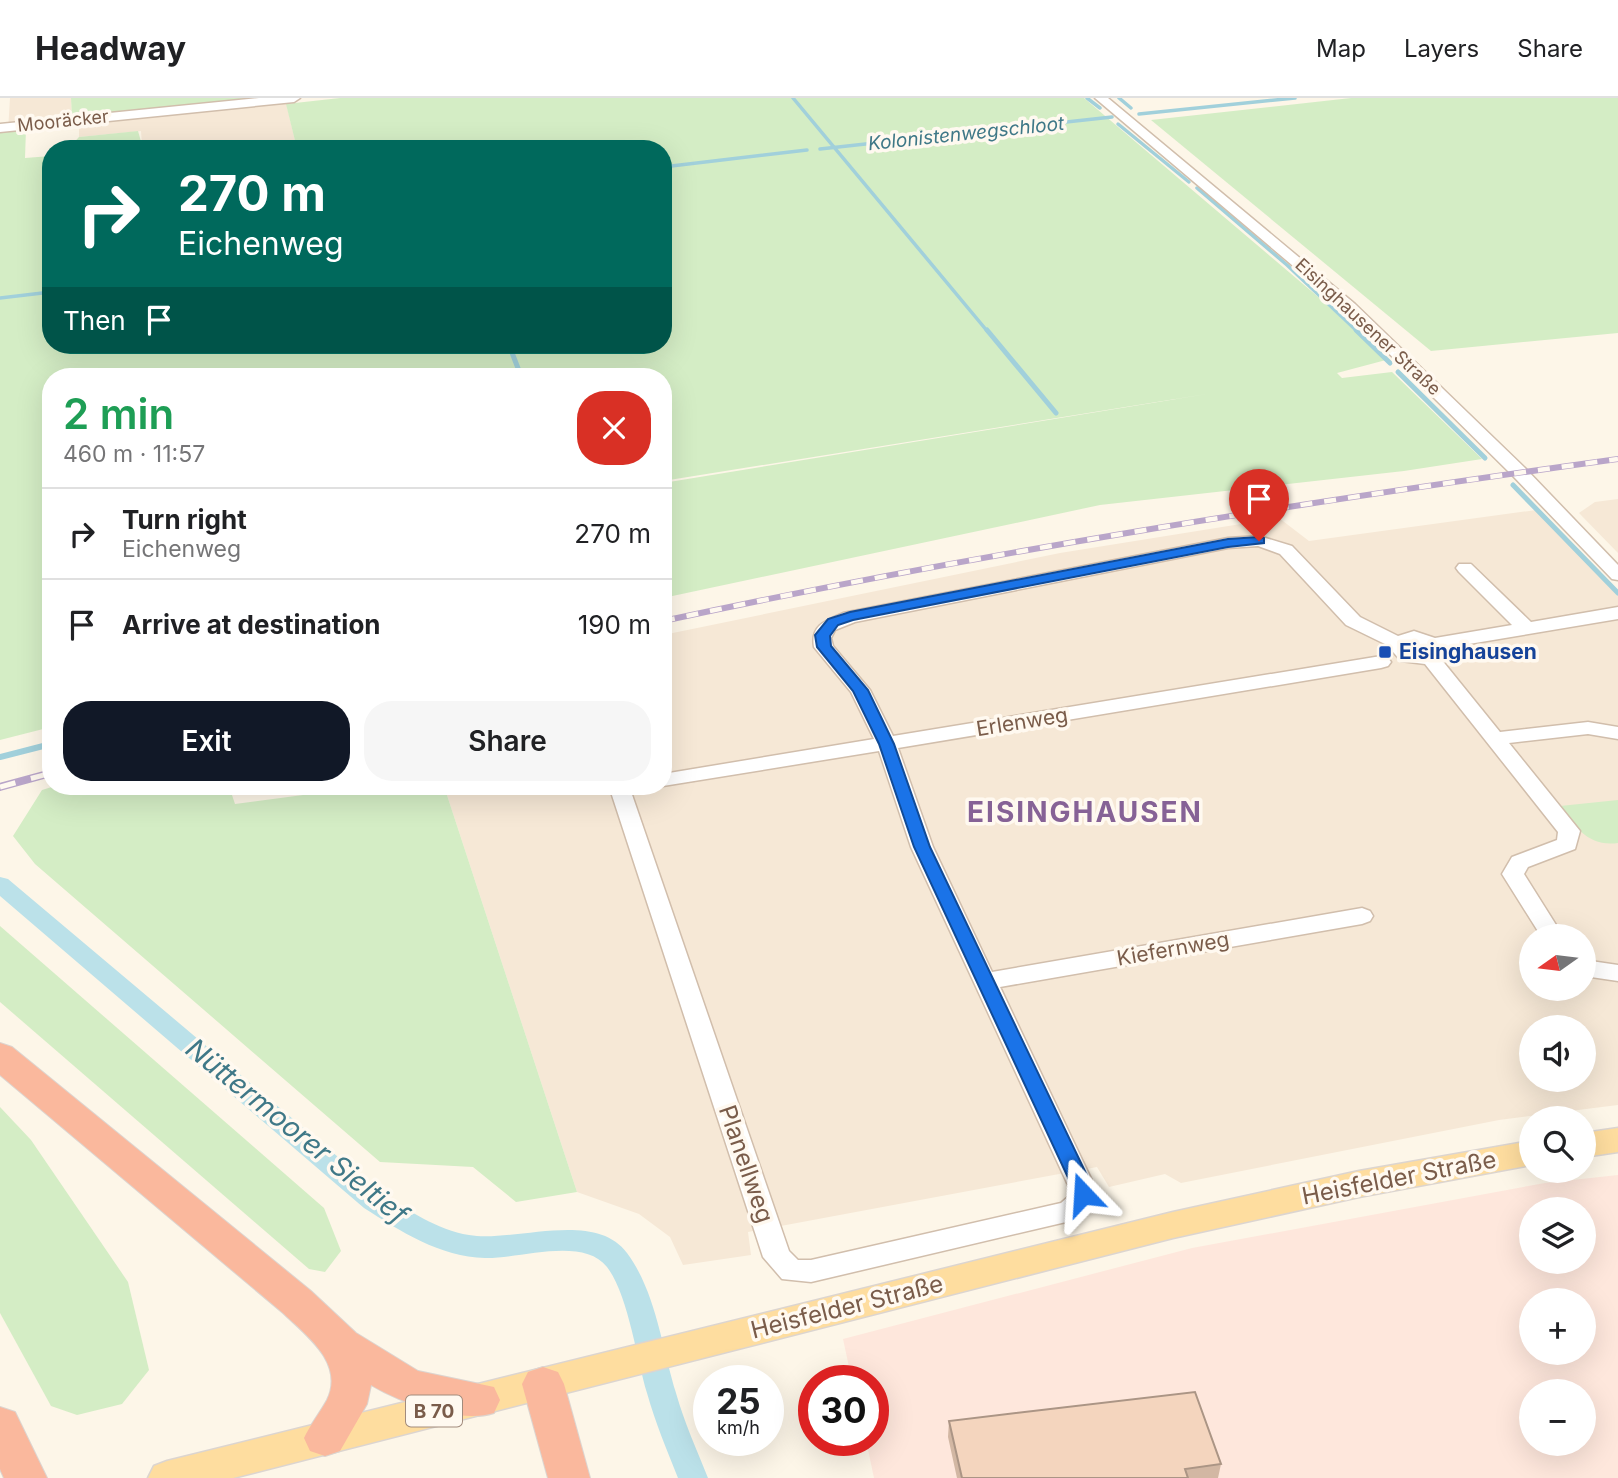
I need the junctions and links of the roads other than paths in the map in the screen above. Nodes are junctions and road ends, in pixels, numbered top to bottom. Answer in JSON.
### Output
{"nodes":[{"id":1,"x":294,"y":98,"type":"edge"},
{"id":2,"x":1101,"y":98,"type":"edge"},
{"id":3,"x":0,"y":128,"type":"edge"},
{"id":4,"x":1465,"y":568,"type":"dead end"},
{"id":5,"x":1618,"y":575,"type":"edge"},
{"id":6,"x":1618,"y":613,"type":"edge"},
{"id":7,"x":1526,"y":628,"type":"junction"},
{"id":8,"x":1431,"y":651,"type":"junction"},
{"id":9,"x":1381,"y":662,"type":"dead end"},
{"id":10,"x":1618,"y":733,"type":"edge"},
{"id":11,"x":1497,"y":738,"type":"junction"},
{"id":12,"x":887,"y":744,"type":"junction"},
{"id":13,"x":672,"y":779,"type":"edge"},
{"id":14,"x":625,"y":795,"type":"edge"},
{"id":15,"x":1362,"y":916,"type":"dead end"},
{"id":16,"x":1544,"y":924,"type":"edge"},
{"id":17,"x":1596,"y":970,"type":"edge"},
{"id":18,"x":1618,"y":973,"type":"edge"},
{"id":19,"x":985,"y":981,"type":"junction"},
{"id":20,"x":0,"y":1056,"type":"edge"},
{"id":21,"x":1618,"y":1140,"type":"edge"},
{"id":22,"x":1596,"y":1143,"type":"edge"},
{"id":23,"x":1519,"y":1155,"type":"edge"},
{"id":24,"x":342,"y":1345,"type":"junction"},
{"id":25,"x":629,"y":1362,"type":"joint"},
{"id":26,"x":543,"y":1384,"type":"junction"},
{"id":27,"x":479,"y":1400,"type":"junction"},
{"id":28,"x":2,"y":1429,"type":"edge"},
{"id":29,"x":325,"y":1437,"type":"junction"},
{"id":30,"x":26,"y":1478,"type":"edge"},
{"id":31,"x":167,"y":1478,"type":"edge"},
{"id":32,"x":569,"y":1478,"type":"edge"}],
"edges":[{"from":1,"to":3,"type":"street","name":"Mooräcker"},
{"from":2,"to":5,"type":"street","name":"Eisinghausener Straße"},
{"from":4,"to":7,"type":"street"},
{"from":6,"to":7,"type":"street"},
{"from":7,"to":8,"type":"street"},
{"from":8,"to":11,"type":"street"},
{"from":8,"to":12,"type":"street"},
{"from":9,"to":12,"type":"street","name":"Erlenweg"},
{"from":10,"to":11,"type":"street"},
{"from":11,"to":16,"type":"street"},
{"from":12,"to":13,"type":"street","name":"Erlenweg"},
{"from":12,"to":19,"type":"street"},
{"from":14,"to":19,"type":"street","name":"Planellweg"},
{"from":15,"to":19,"type":"street","name":"Kiefernweg"},
{"from":17,"to":18,"type":"street"},
{"from":20,"to":24,"type":"highway"},
{"from":21,"to":22,"type":"main road"},
{"from":23,"to":25,"type":"main road","name":"Heisfelder Straße","number":"B 70"},
{"from":24,"to":27,"type":"highway"},
{"from":24,"to":29,"type":"highway"},
{"from":25,"to":26,"type":"main road","name":"Heisfelder Straße","number":"B 70"},
{"from":26,"to":27,"type":"main road","name":"Heisfelder Straße","number":"B 70"},
{"from":26,"to":32,"type":"highway"},
{"from":27,"to":29,"type":"main road","name":"Heisfelder Straße","number":"B 70"},
{"from":28,"to":30,"type":"highway"},
{"from":29,"to":31,"type":"main road","name":"Heisfelder Straße","number":"B 70"}]}
